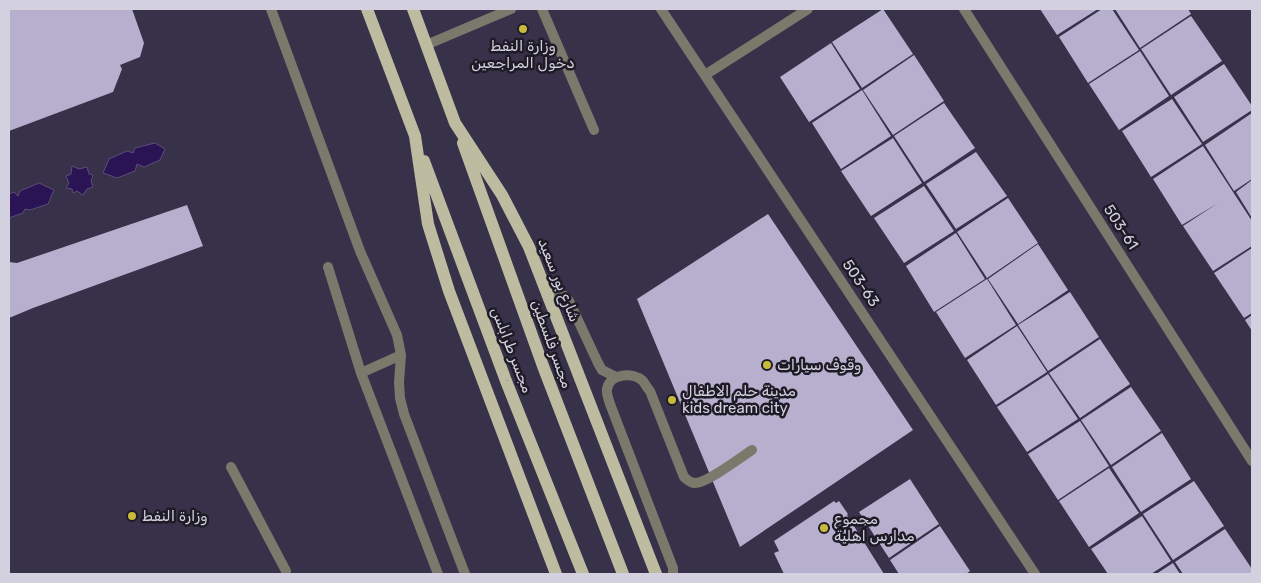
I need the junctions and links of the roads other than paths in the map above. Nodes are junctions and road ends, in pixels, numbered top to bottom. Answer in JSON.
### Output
{"nodes":[{"id":1,"x":271,"y":9,"type":"edge"},
{"id":2,"x":367,"y":9,"type":"edge"},
{"id":3,"x":413,"y":9,"type":"edge"},
{"id":4,"x":511,"y":9,"type":"edge"},
{"id":5,"x":542,"y":9,"type":"edge"},
{"id":6,"x":661,"y":9,"type":"edge"},
{"id":7,"x":808,"y":9,"type":"edge"},
{"id":8,"x":964,"y":9,"type":"edge"},
{"id":9,"x":426,"y":45,"type":"junction"},
{"id":10,"x":705,"y":75,"type":"junction"},
{"id":11,"x":455,"y":123,"type":"junction"},
{"id":12,"x":594,"y":130,"type":"dead end"},
{"id":13,"x":415,"y":136,"type":"junction"},
{"id":14,"x":328,"y":267,"type":"dead end"},
{"id":15,"x":545,"y":287,"type":"junction"},
{"id":16,"x":401,"y":355,"type":"junction"},
{"id":17,"x":361,"y":373,"type":"junction"},
{"id":18,"x":616,"y":377,"type":"junction"},
{"id":19,"x":752,"y":450,"type":"dead end"},
{"id":20,"x":1252,"y":461,"type":"edge"},
{"id":21,"x":231,"y":467,"type":"dead end"},
{"id":22,"x":285,"y":573,"type":"edge"},
{"id":23,"x":438,"y":574,"type":"edge"},
{"id":24,"x":466,"y":574,"type":"edge"},
{"id":25,"x":556,"y":574,"type":"edge"},
{"id":26,"x":583,"y":574,"type":"edge"},
{"id":27,"x":623,"y":574,"type":"edge"},
{"id":28,"x":656,"y":574,"type":"edge"},
{"id":29,"x":674,"y":574,"type":"edge"},
{"id":30,"x":1036,"y":574,"type":"edge"}],
"edges":[{"from":1,"to":16,"type":"street"},
{"from":2,"to":13,"type":"main road"},
{"from":3,"to":9,"type":"main road","name":"شارع بور سعيد"},
{"from":4,"to":9,"type":"street"},
{"from":5,"to":12,"type":"street"},
{"from":6,"to":10,"type":"street","name":"503-63"},
{"from":7,"to":10,"type":"street"},
{"from":8,"to":20,"type":"street","name":"503-61"},
{"from":9,"to":11,"type":"main road","name":"شارع بور سعيد"},
{"from":10,"to":30,"type":"street","name":"503-63"},
{"from":11,"to":15,"type":"main road","name":"شارع بور سعيد"},
{"from":11,"to":27,"type":"main road","name":"مجسر فلسطين"},
{"from":13,"to":25,"type":"main road"},
{"from":13,"to":26,"type":"main road","name":"مجسر طرابلس"},
{"from":14,"to":17,"type":"street"},
{"from":15,"to":18,"type":"street"},
{"from":15,"to":28,"type":"main road","name":"شارع بور سعيد"},
{"from":16,"to":17,"type":"street"},
{"from":16,"to":24,"type":"street"},
{"from":17,"to":23,"type":"street"},
{"from":18,"to":19,"type":"street"},
{"from":18,"to":29,"type":"street"},
{"from":21,"to":22,"type":"street"}]}
